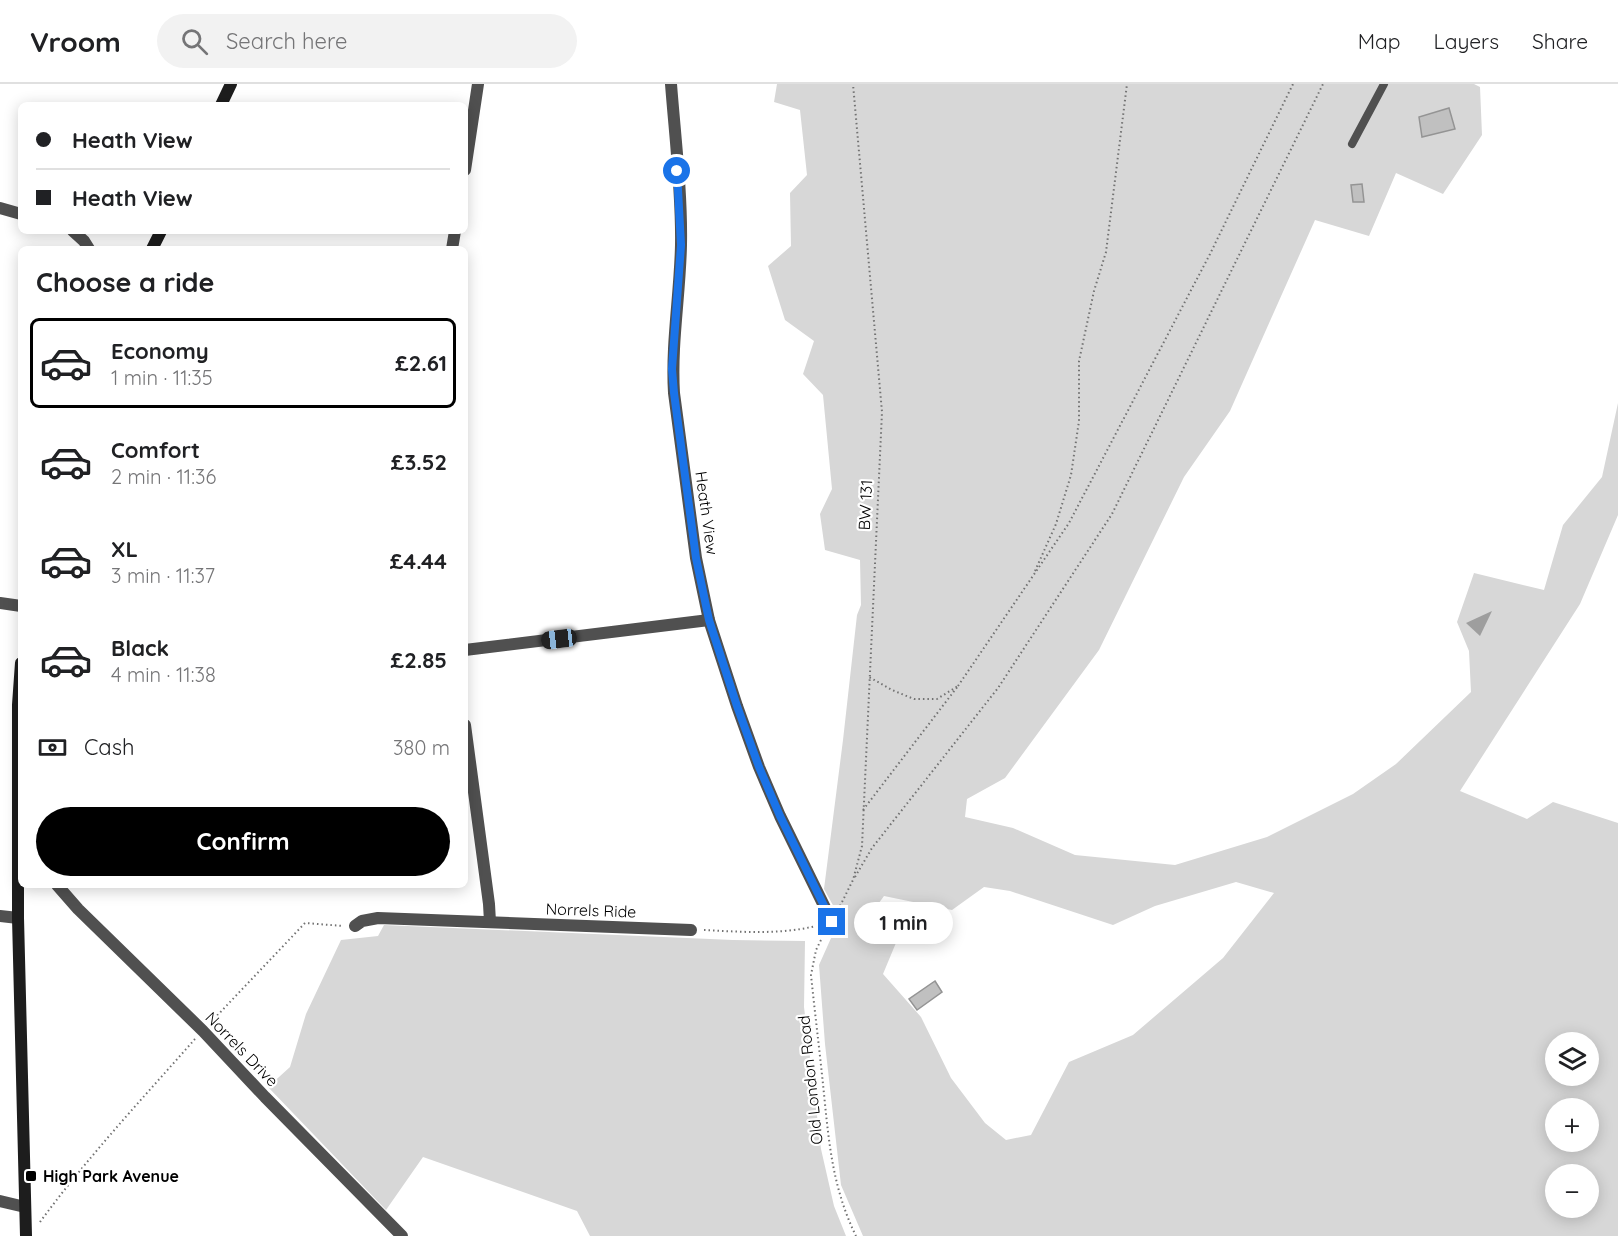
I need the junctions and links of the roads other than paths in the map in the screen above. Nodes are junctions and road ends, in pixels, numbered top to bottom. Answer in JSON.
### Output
{"nodes":[{"id":1,"x":231,"y":84,"type":"edge"},
{"id":2,"x":478,"y":84,"type":"edge"},
{"id":3,"x":671,"y":84,"type":"edge"},
{"id":4,"x":1384,"y":84,"type":"edge"},
{"id":5,"x":222,"y":102,"type":"edge"},
{"id":6,"x":1352,"y":144,"type":"dead end"},
{"id":7,"x":468,"y":150,"type":"edge"},
{"id":8,"x":1,"y":210,"type":"edge"},
{"id":9,"x":18,"y":213,"type":"edge"},
{"id":10,"x":76,"y":234,"type":"edge"},
{"id":11,"x":87,"y":246,"type":"edge"},
{"id":12,"x":0,"y":603,"type":"edge"},
{"id":13,"x":18,"y":606,"type":"edge"},
{"id":14,"x":709,"y":620,"type":"junction"},
{"id":15,"x":468,"y":650,"type":"edge"},
{"id":16,"x":468,"y":747,"type":"edge"},
{"id":17,"x":19,"y":888,"type":"edge"},
{"id":18,"x":60,"y":888,"type":"edge"},
{"id":19,"x":0,"y":916,"type":"edge"},
{"id":20,"x":18,"y":918,"type":"junction"},
{"id":21,"x":490,"y":922,"type":"junction"},
{"id":22,"x":832,"y":922,"type":"road end"},
{"id":23,"x":355,"y":926,"type":"road end"},
{"id":24,"x":691,"y":930,"type":"road end"},
{"id":25,"x":0,"y":1201,"type":"edge"},
{"id":26,"x":25,"y":1207,"type":"junction"},
{"id":27,"x":26,"y":1236,"type":"edge"},
{"id":28,"x":402,"y":1236,"type":"edge"}],
"edges":[{"from":1,"to":5,"type":"street"},
{"from":2,"to":7,"type":"street"},
{"from":3,"to":14,"type":"street","name":"Heath View"},
{"from":4,"to":6,"type":"lane"},
{"from":8,"to":9,"type":"street"},
{"from":10,"to":11,"type":"street"},
{"from":12,"to":13,"type":"street"},
{"from":14,"to":15,"type":"street"},
{"from":14,"to":22,"type":"street","name":"Heath View"},
{"from":16,"to":21,"type":"street"},
{"from":17,"to":20,"type":"street"},
{"from":18,"to":28,"type":"street","name":"Norrels Drive"},
{"from":19,"to":20,"type":"street"},
{"from":20,"to":26,"type":"street"},
{"from":21,"to":23,"type":"street","name":"Norrels Ride"},
{"from":21,"to":24,"type":"street","name":"Norrels Ride"},
{"from":25,"to":26,"type":"street"},
{"from":26,"to":27,"type":"street"}]}
